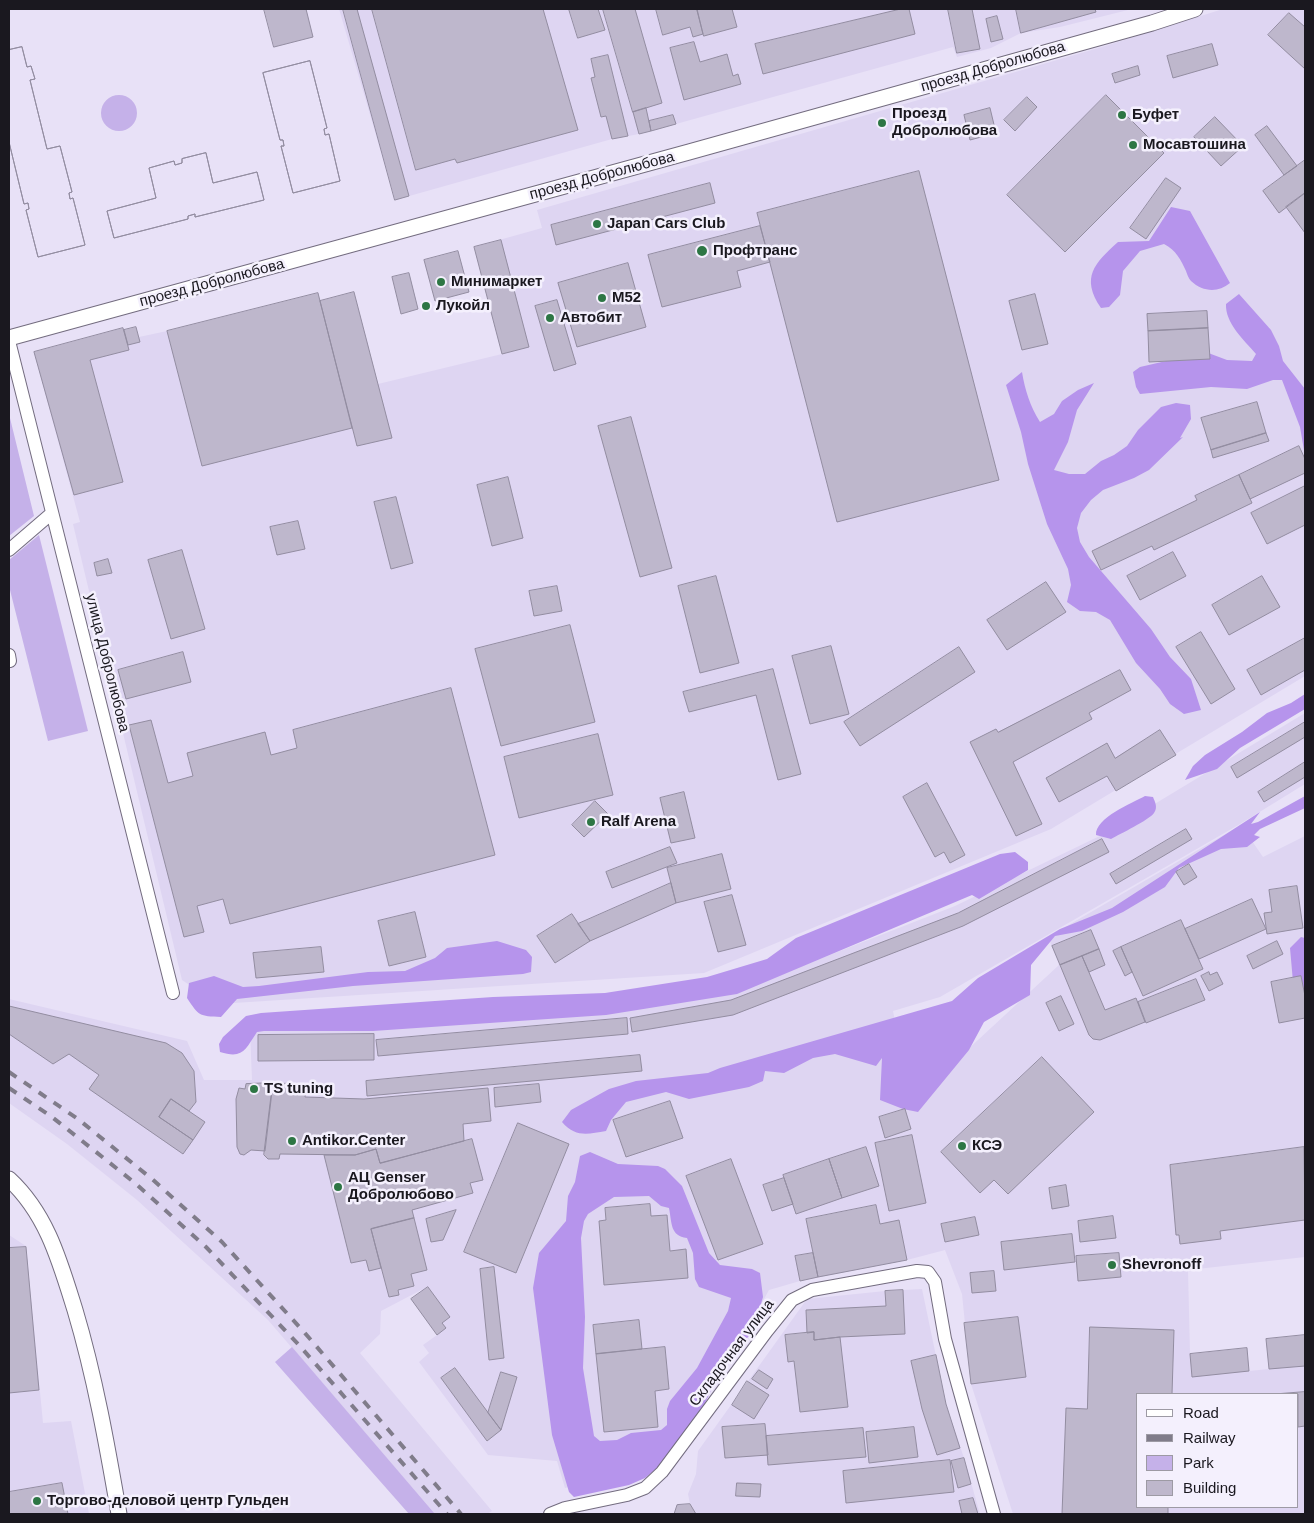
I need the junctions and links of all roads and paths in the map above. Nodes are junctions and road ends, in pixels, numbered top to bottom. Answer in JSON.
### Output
{"nodes":[{"id":1,"x":1195,"y":9,"type":"edge"},
{"id":2,"x":9,"y":340,"type":"edge"},
{"id":3,"x":52,"y":513,"type":"junction"},
{"id":4,"x":9,"y":550,"type":"edge"},
{"id":5,"x":173,"y":993,"type":"dead end"},
{"id":6,"x":11,"y":1181,"type":"edge"},
{"id":7,"x":119,"y":1514,"type":"edge"},
{"id":8,"x":550,"y":1514,"type":"edge"},
{"id":9,"x":994,"y":1514,"type":"edge"}],
"edges":[{"from":1,"to":2,"type":"street","name":"проезд Добролюбова"},
{"from":2,"to":3,"type":"street","name":"улица Добролюбова"},
{"from":3,"to":4,"type":"street"},
{"from":3,"to":5,"type":"street","name":"улица Добролюбова"},
{"from":6,"to":7,"type":"street"},
{"from":8,"to":9,"type":"street","name":"Складочная улица"}]}
